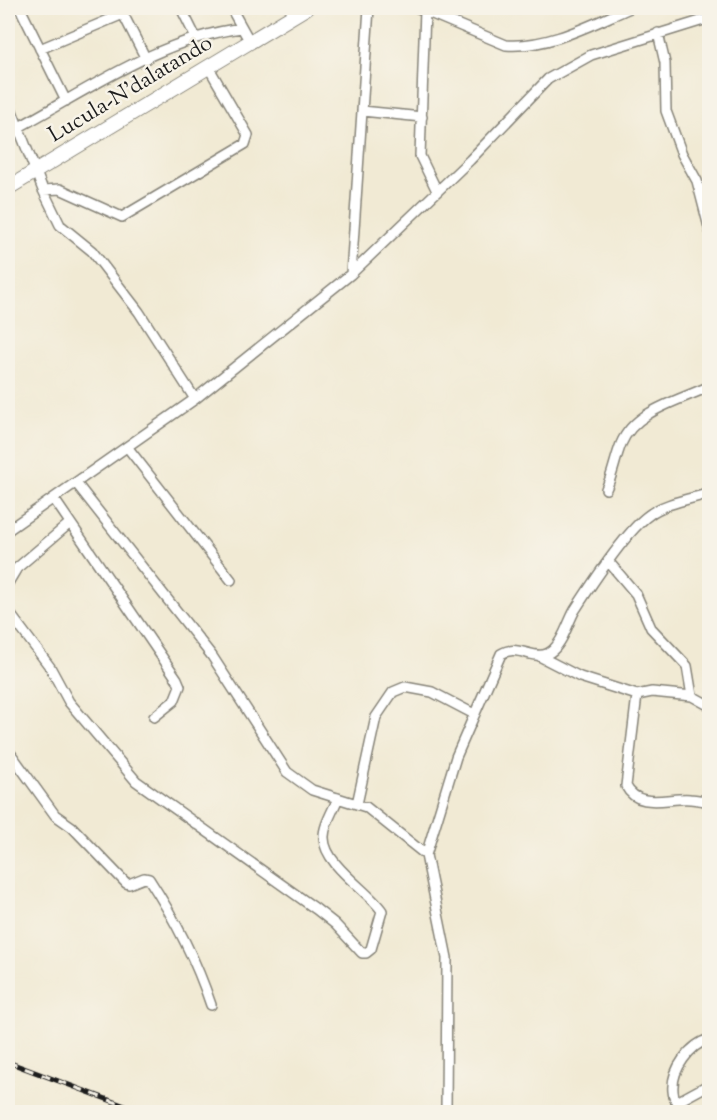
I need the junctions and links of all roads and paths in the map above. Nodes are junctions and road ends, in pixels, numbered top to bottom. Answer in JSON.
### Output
{"nodes":[{"id":1,"x":20,"y":8,"type":"edge"},
{"id":2,"x":181,"y":8,"type":"edge"},
{"id":3,"x":231,"y":8,"type":"edge"},
{"id":4,"x":306,"y":8,"type":"edge"},
{"id":5,"x":369,"y":8,"type":"edge"},
{"id":6,"x":630,"y":8,"type":"edge"},
{"id":7,"x":422,"y":9,"type":"edge"},
{"id":8,"x":121,"y":11,"type":"edge"},
{"id":9,"x":710,"y":18,"type":"edge"},
{"id":10,"x":242,"y":28,"type":"junction"},
{"id":11,"x":658,"y":33,"type":"junction"},
{"id":12,"x":195,"y":36,"type":"junction"},
{"id":13,"x":250,"y":42,"type":"junction"},
{"id":14,"x":40,"y":49,"type":"junction"},
{"id":15,"x":146,"y":59,"type":"junction"},
{"id":16,"x":209,"y":68,"type":"junction"},
{"id":17,"x":8,"y":101,"type":"edge"},
{"id":18,"x":66,"y":101,"type":"junction"},
{"id":19,"x":362,"y":111,"type":"junction"},
{"id":20,"x":422,"y":117,"type":"junction"},
{"id":21,"x":19,"y":127,"type":"junction"},
{"id":22,"x":36,"y":171,"type":"junction"},
{"id":23,"x":8,"y":188,"type":"edge"},
{"id":24,"x":43,"y":190,"type":"junction"},
{"id":25,"x":437,"y":191,"type":"junction"},
{"id":26,"x":710,"y":231,"type":"edge"},
{"id":27,"x":351,"y":274,"type":"junction"},
{"id":28,"x":710,"y":386,"type":"edge"},
{"id":29,"x":195,"y":399,"type":"junction"},
{"id":30,"x":128,"y":448,"type":"junction"},
{"id":31,"x":76,"y":483,"type":"junction"},
{"id":32,"x":606,"y":489,"type":"dead end"},
{"id":33,"x":710,"y":493,"type":"edge"},
{"id":34,"x":54,"y":499,"type":"junction"},
{"id":35,"x":70,"y":523,"type":"junction"},
{"id":36,"x":8,"y":530,"type":"edge"},
{"id":37,"x":608,"y":561,"type":"junction"},
{"id":38,"x":231,"y":580,"type":"dead end"},
{"id":39,"x":8,"y":583,"type":"edge"},
{"id":40,"x":8,"y":611,"type":"edge"},
{"id":41,"x":541,"y":657,"type":"junction"},
{"id":42,"x":638,"y":695,"type":"junction"},
{"id":43,"x":692,"y":696,"type":"junction"},
{"id":44,"x":710,"y":706,"type":"edge"},
{"id":45,"x":474,"y":714,"type":"junction"},
{"id":46,"x":154,"y":717,"type":"dead end"},
{"id":47,"x":8,"y":750,"type":"edge"},
{"id":48,"x":338,"y":798,"type":"junction"},
{"id":49,"x":710,"y":802,"type":"edge"},
{"id":50,"x":357,"y":804,"type":"junction"},
{"id":51,"x":426,"y":855,"type":"junction"},
{"id":52,"x":212,"y":1005,"type":"dead end"},
{"id":53,"x":710,"y":1039,"type":"edge"},
{"id":54,"x":710,"y":1084,"type":"edge"},
{"id":55,"x":677,"y":1102,"type":"junction"},
{"id":56,"x":446,"y":1113,"type":"edge"},
{"id":57,"x":683,"y":1113,"type":"edge"}],
"edges":[{"from":1,"to":14,"type":"street"},
{"from":2,"to":12,"type":"street"},
{"from":3,"to":10,"type":"street"},
{"from":4,"to":13,"type":"highway","name":"Lucula-N'dalatando"},
{"from":5,"to":19,"type":"street"},
{"from":6,"to":7,"type":"street"},
{"from":7,"to":20,"type":"street"},
{"from":8,"to":14,"type":"street"},
{"from":8,"to":15,"type":"street"},
{"from":9,"to":11,"type":"street"},
{"from":10,"to":12,"type":"street"},
{"from":10,"to":13,"type":"street"},
{"from":11,"to":25,"type":"street"},
{"from":11,"to":26,"type":"street"},
{"from":12,"to":15,"type":"street"},
{"from":13,"to":16,"type":"highway","name":"Lucula-N'dalatando"},
{"from":14,"to":18,"type":"street"},
{"from":15,"to":18,"type":"street"},
{"from":16,"to":22,"type":"highway","name":"Lucula-N'dalatando"},
{"from":16,"to":24,"type":"street"},
{"from":17,"to":21,"type":"street"},
{"from":18,"to":21,"type":"street"},
{"from":19,"to":20,"type":"street"},
{"from":19,"to":27,"type":"street"},
{"from":20,"to":25,"type":"street"},
{"from":21,"to":22,"type":"street"},
{"from":22,"to":23,"type":"highway","name":"Lucula-N'dalatando"},
{"from":22,"to":24,"type":"street"},
{"from":24,"to":29,"type":"street"},
{"from":25,"to":27,"type":"street"},
{"from":27,"to":29,"type":"street"},
{"from":28,"to":32,"type":"street"},
{"from":29,"to":30,"type":"street"},
{"from":30,"to":31,"type":"street"},
{"from":30,"to":38,"type":"street"},
{"from":31,"to":34,"type":"street"},
{"from":31,"to":48,"type":"street"},
{"from":33,"to":37,"type":"street"},
{"from":34,"to":35,"type":"street"},
{"from":34,"to":36,"type":"street"},
{"from":35,"to":39,"type":"street"},
{"from":35,"to":46,"type":"street"},
{"from":37,"to":41,"type":"street"},
{"from":37,"to":43,"type":"street"},
{"from":40,"to":48,"type":"street"},
{"from":41,"to":42,"type":"street"},
{"from":41,"to":45,"type":"street"},
{"from":42,"to":43,"type":"street"},
{"from":42,"to":49,"type":"street"},
{"from":43,"to":44,"type":"street"},
{"from":45,"to":50,"type":"street"},
{"from":45,"to":51,"type":"street"},
{"from":47,"to":52,"type":"street"},
{"from":48,"to":50,"type":"street"},
{"from":50,"to":51,"type":"street"},
{"from":51,"to":56,"type":"street"},
{"from":53,"to":55,"type":"street"},
{"from":54,"to":55,"type":"street"},
{"from":55,"to":57,"type":"street"}]}
